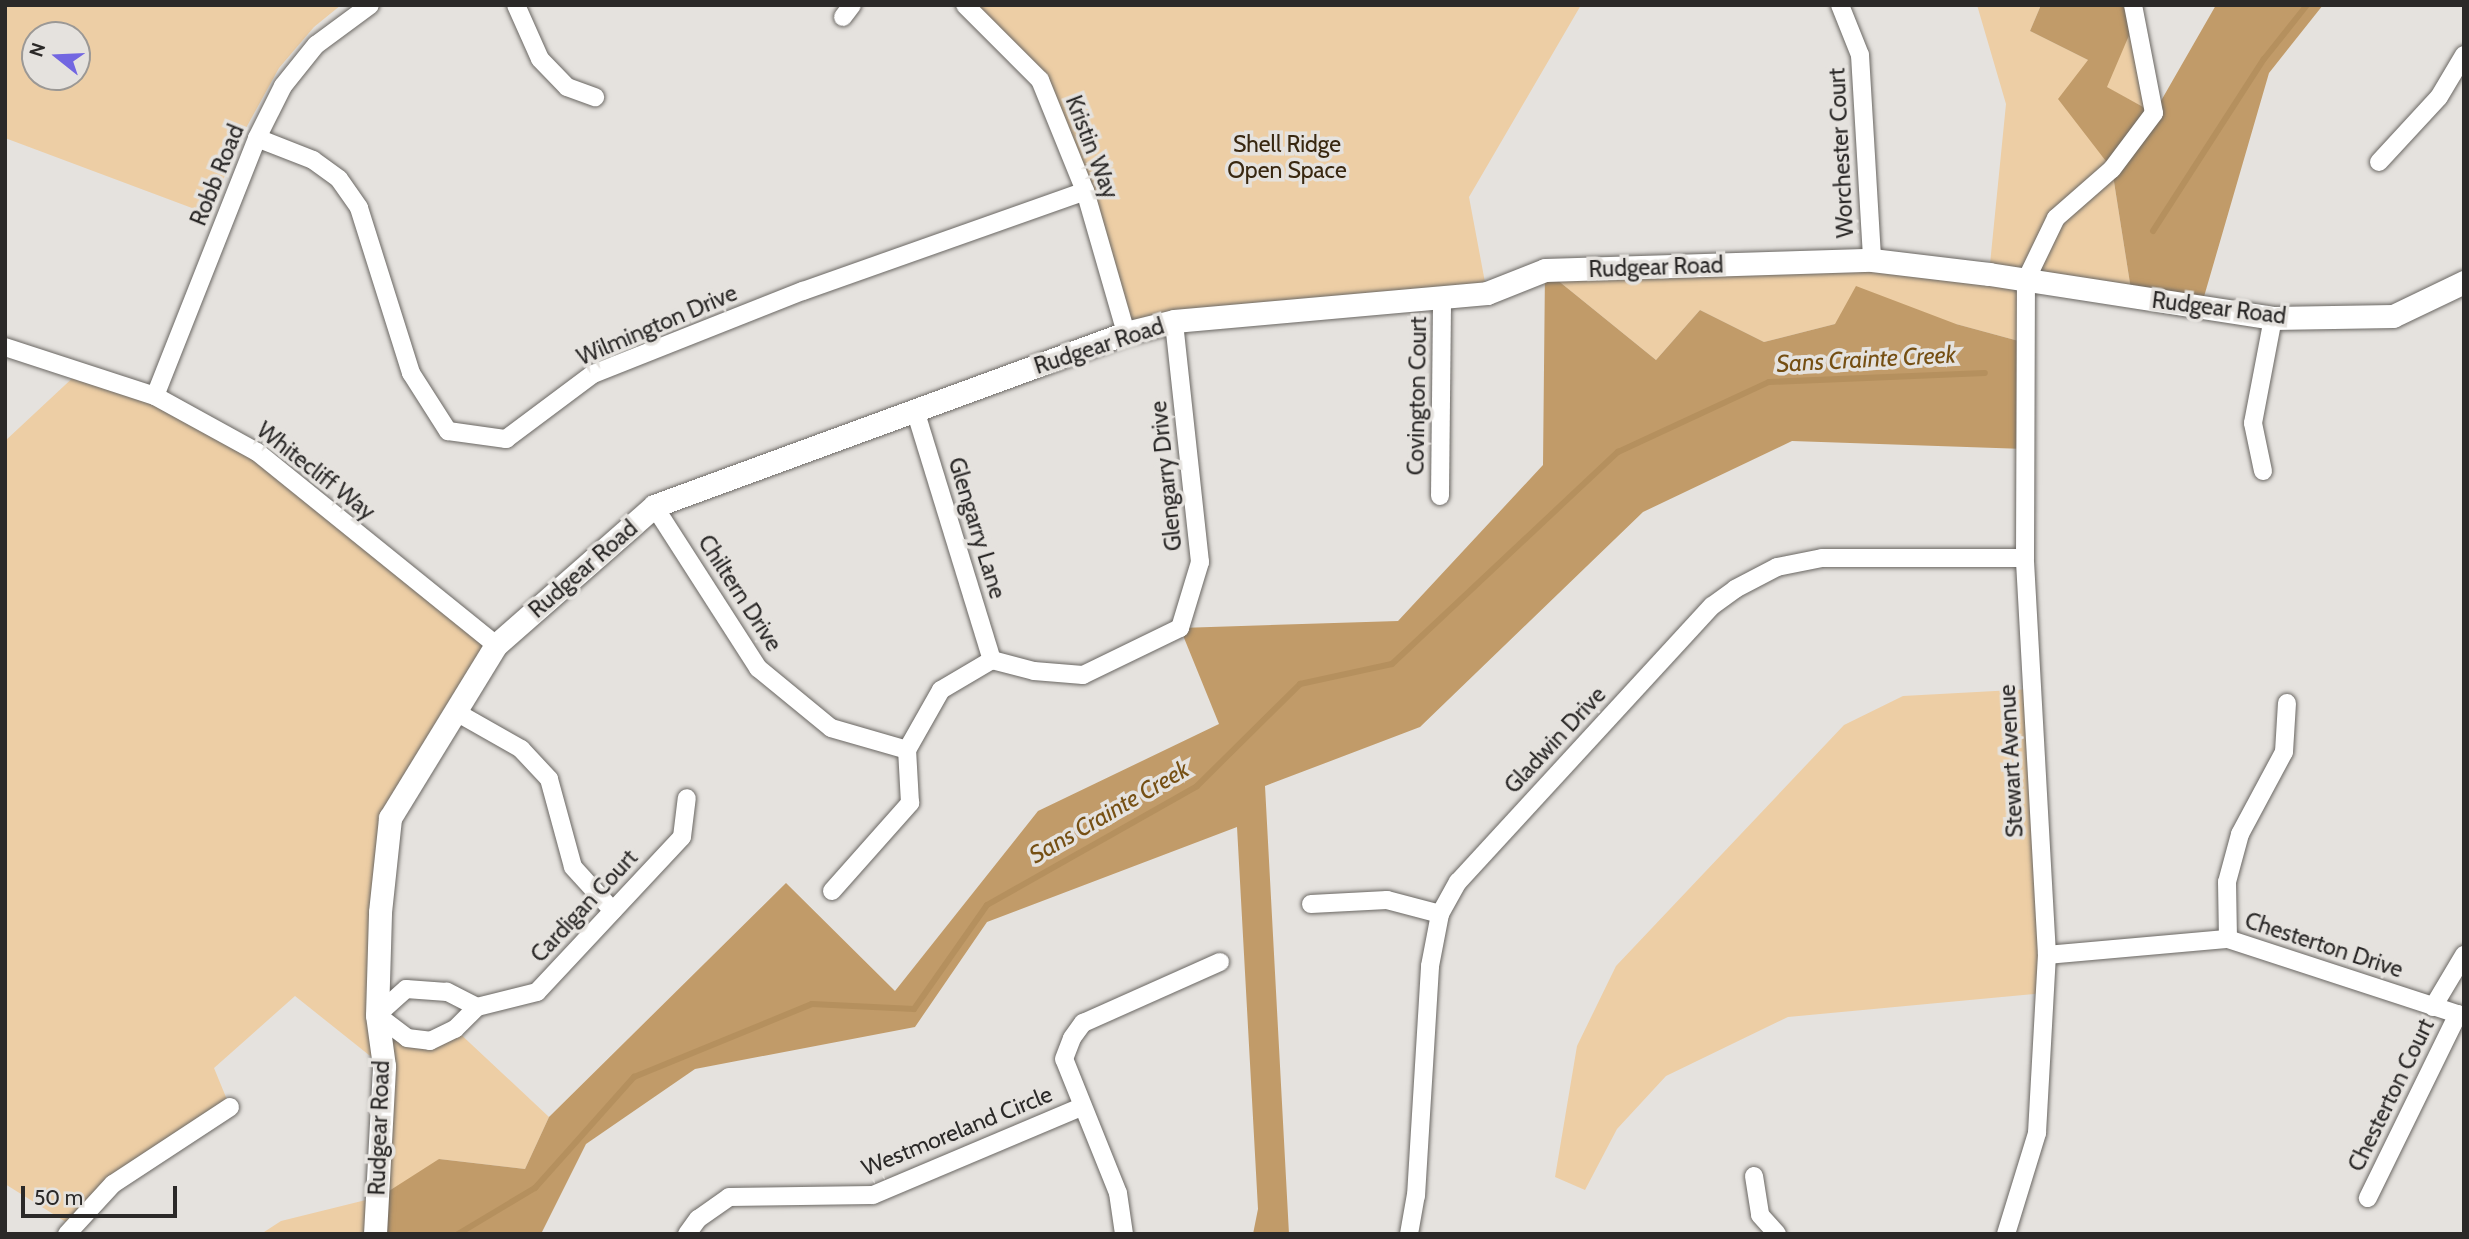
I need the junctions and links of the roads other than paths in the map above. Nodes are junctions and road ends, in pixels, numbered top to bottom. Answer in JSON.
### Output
{"nodes":[{"id":1,"x":370,"y":5,"type":"edge"},
{"id":2,"x":516,"y":5,"type":"edge"},
{"id":3,"x":965,"y":5,"type":"edge"},
{"id":4,"x":1840,"y":5,"type":"edge"},
{"id":5,"x":2133,"y":5,"type":"edge"},
{"id":6,"x":2464,"y":55,"type":"edge"},
{"id":7,"x":595,"y":97,"type":"dead end"},
{"id":8,"x":257,"y":138,"type":"junction"},
{"id":9,"x":2379,"y":162,"type":"dead end"},
{"id":10,"x":1085,"y":191,"type":"junction"},
{"id":11,"x":1872,"y":260,"type":"junction"},
{"id":12,"x":2026,"y":280,"type":"junction"},
{"id":13,"x":2464,"y":282,"type":"edge"},
{"id":14,"x":1442,"y":296,"type":"junction"},
{"id":15,"x":2273,"y":318,"type":"junction"},
{"id":16,"x":1174,"y":321,"type":"junction"},
{"id":17,"x":1126,"y":333,"type":"junction"},
{"id":18,"x":5,"y":347,"type":"edge"},
{"id":19,"x":155,"y":396,"type":"junction"},
{"id":20,"x":915,"y":410,"type":"junction"},
{"id":21,"x":2263,"y":471,"type":"dead end"},
{"id":22,"x":1440,"y":496,"type":"dead end"},
{"id":23,"x":654,"y":506,"type":"junction"},
{"id":24,"x":2025,"y":558,"type":"junction"},
{"id":25,"x":496,"y":645,"type":"junction"},
{"id":26,"x":992,"y":660,"type":"junction"},
{"id":27,"x":2287,"y":703,"type":"dead end"},
{"id":28,"x":456,"y":712,"type":"junction"},
{"id":29,"x":907,"y":750,"type":"junction"},
{"id":30,"x":687,"y":798,"type":"dead end"},
{"id":31,"x":832,"y":891,"type":"dead end"},
{"id":32,"x":1311,"y":904,"type":"dead end"},
{"id":33,"x":613,"y":911,"type":"junction"},
{"id":34,"x":1440,"y":914,"type":"junction"},
{"id":35,"x":2228,"y":939,"type":"junction"},
{"id":36,"x":2047,"y":955,"type":"junction"},
{"id":37,"x":2464,"y":955,"type":"edge"},
{"id":38,"x":1220,"y":962,"type":"dead end"},
{"id":39,"x":477,"y":1007,"type":"junction"},
{"id":40,"x":2433,"y":1007,"type":"junction"},
{"id":41,"x":2458,"y":1014,"type":"joint"},
{"id":42,"x":377,"y":1015,"type":"junction"},
{"id":43,"x":230,"y":1107,"type":"dead end"},
{"id":44,"x":1082,"y":1107,"type":"junction"},
{"id":45,"x":1754,"y":1176,"type":"dead end"},
{"id":46,"x":2368,"y":1198,"type":"dead end"},
{"id":47,"x":67,"y":1234,"type":"edge"},
{"id":48,"x":375,"y":1234,"type":"edge"},
{"id":49,"x":687,"y":1234,"type":"edge"},
{"id":50,"x":1124,"y":1234,"type":"edge"},
{"id":51,"x":1409,"y":1234,"type":"edge"},
{"id":52,"x":1777,"y":1234,"type":"edge"},
{"id":53,"x":2006,"y":1234,"type":"edge"}],
"edges":[{"from":1,"to":8,"type":"street","name":"Robb Road"},
{"from":2,"to":7,"type":"street"},
{"from":3,"to":10,"type":"street","name":"Kristin Way"},
{"from":4,"to":11,"type":"street","name":"Worchester Court"},
{"from":5,"to":12,"type":"street"},
{"from":6,"to":9,"type":"street"},
{"from":8,"to":10,"type":"street","name":"Wilmington Drive"},
{"from":8,"to":19,"type":"street","name":"Robb Road"},
{"from":10,"to":17,"type":"street","name":"Kristin Way"},
{"from":11,"to":12,"type":"street","name":"Rudgear Road"},
{"from":11,"to":14,"type":"street","name":"Rudgear Road"},
{"from":12,"to":15,"type":"street","name":"Rudgear Road"},
{"from":12,"to":24,"type":"street","name":"Stewart Avenue"},
{"from":13,"to":15,"type":"street","name":"Rudgear Road"},
{"from":14,"to":16,"type":"street","name":"Rudgear Road"},
{"from":14,"to":22,"type":"street","name":"Covington Court"},
{"from":15,"to":21,"type":"street"},
{"from":16,"to":17,"type":"street","name":"Rudgear Road"},
{"from":16,"to":26,"type":"street","name":"Glengarry Drive"},
{"from":17,"to":20,"type":"street","name":"Rudgear Road"},
{"from":18,"to":19,"type":"street","name":"Whitecliff Way"},
{"from":19,"to":25,"type":"street","name":"Whitecliff Way"},
{"from":20,"to":23,"type":"street","name":"Rudgear Road"},
{"from":20,"to":26,"type":"street","name":"Glengarry Lane"},
{"from":23,"to":25,"type":"street","name":"Rudgear Road"},
{"from":23,"to":29,"type":"street","name":"Chiltern Drive"},
{"from":24,"to":34,"type":"street","name":"Gladwin Drive"},
{"from":24,"to":36,"type":"street","name":"Stewart Avenue"},
{"from":25,"to":28,"type":"street","name":"Rudgear Road"},
{"from":26,"to":29,"type":"street"},
{"from":27,"to":35,"type":"street"},
{"from":28,"to":33,"type":"street"},
{"from":28,"to":42,"type":"street","name":"Rudgear Road"},
{"from":29,"to":31,"type":"street"},
{"from":30,"to":33,"type":"street","name":"Cardigan Court"},
{"from":32,"to":34,"type":"street"},
{"from":33,"to":39,"type":"street","name":"Cardigan Court"},
{"from":34,"to":51,"type":"street","name":"Gladwin Drive"},
{"from":35,"to":36,"type":"street","name":"Chesterton Drive"},
{"from":35,"to":40,"type":"street","name":"Chesterton Drive"},
{"from":36,"to":53,"type":"street","name":"Stewart Avenue"},
{"from":37,"to":40,"type":"street"},
{"from":38,"to":44,"type":"street"},
{"from":39,"to":42,"type":"street"},
{"from":39,"to":42,"type":"street","name":"Cardigan Court"},
{"from":40,"to":41,"type":"street","name":"Chesterton Drive"},
{"from":41,"to":46,"type":"street","name":"Chesterton Court"},
{"from":42,"to":48,"type":"street","name":"Rudgear Road"},
{"from":43,"to":47,"type":"street"},
{"from":44,"to":49,"type":"street","name":"Westmoreland Circle"},
{"from":44,"to":50,"type":"street","name":"Westmoreland Circle"},
{"from":45,"to":52,"type":"street"}]}
